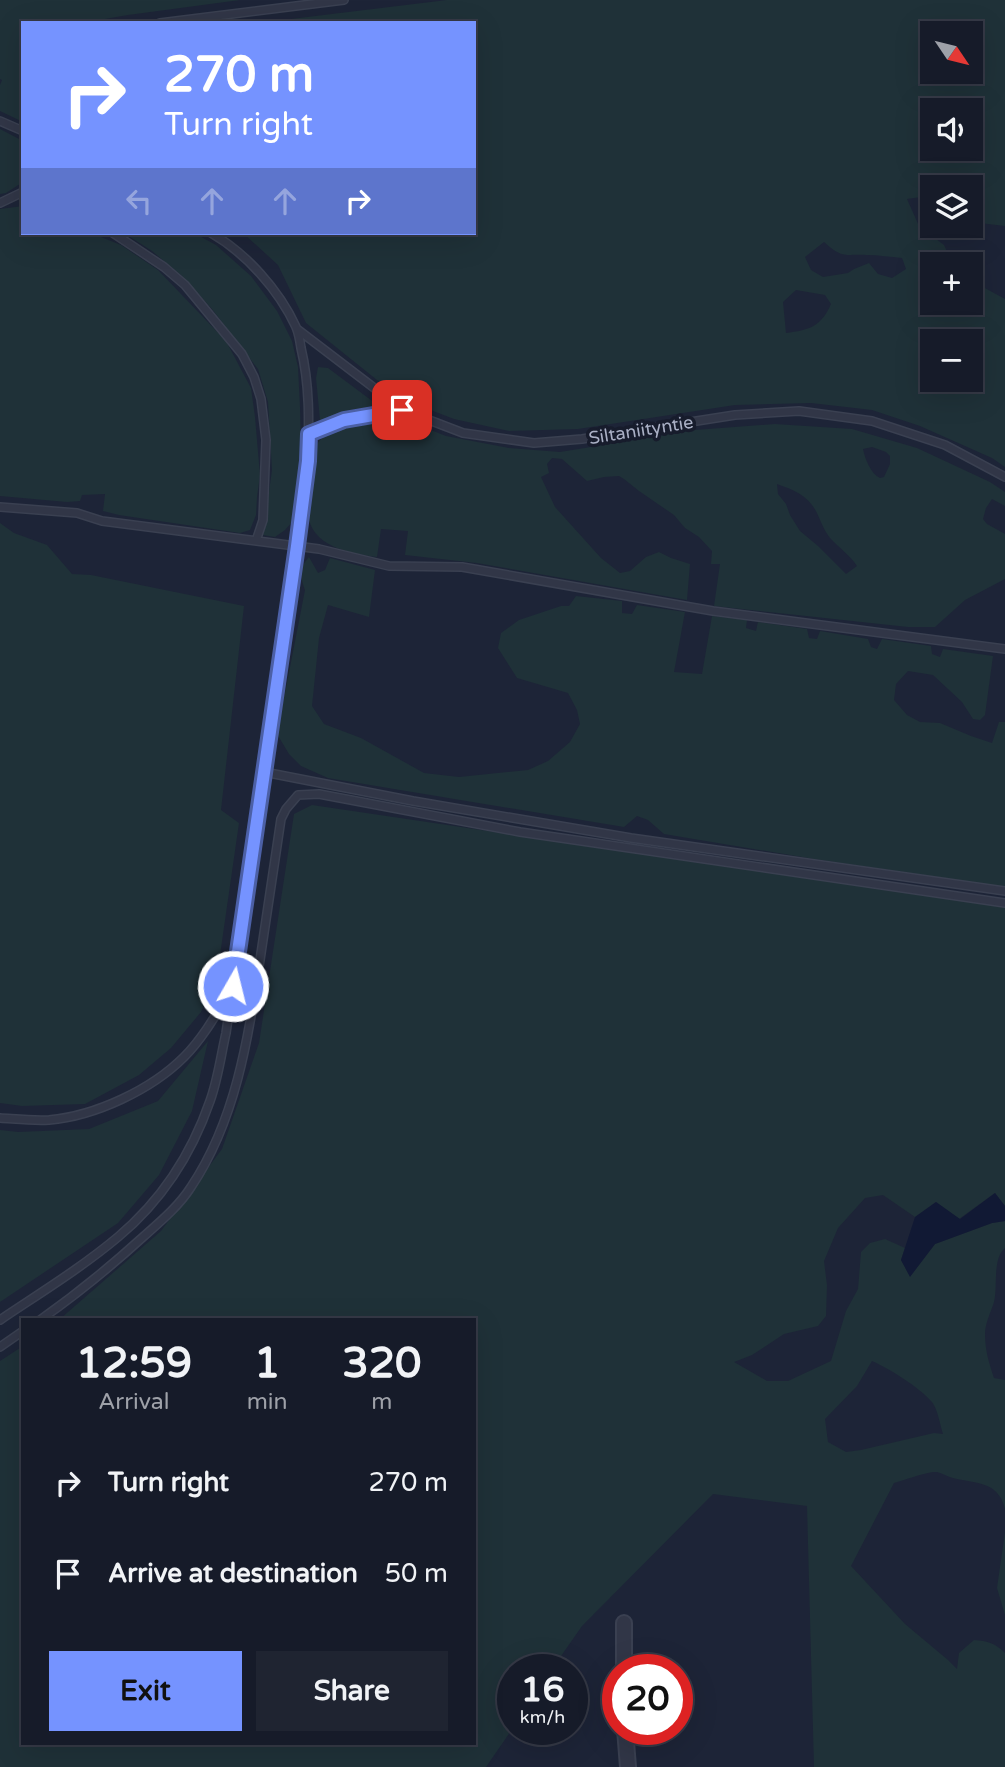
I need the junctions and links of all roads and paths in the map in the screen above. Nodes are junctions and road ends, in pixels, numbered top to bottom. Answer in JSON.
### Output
{"nodes":[{"id":1,"x":344,"y":0,"type":"edge"},
{"id":2,"x":176,"y":21,"type":"edge"},
{"id":3,"x":0,"y":121,"type":"edge"},
{"id":4,"x":21,"y":130,"type":"edge"},
{"id":5,"x":21,"y":194,"type":"edge"},
{"id":6,"x":0,"y":203,"type":"edge"},
{"id":7,"x":116,"y":235,"type":"edge"},
{"id":8,"x":214,"y":235,"type":"edge"},
{"id":9,"x":297,"y":329,"type":"junction"},
{"id":10,"x":402,"y":410,"type":"junction"},
{"id":11,"x":309,"y":434,"type":"junction"},
{"id":12,"x":1005,"y":477,"type":"edge"},
{"id":13,"x":0,"y":507,"type":"edge"},
{"id":14,"x":256,"y":541,"type":"junction"},
{"id":15,"x":297,"y":546,"type":"junction"},
{"id":16,"x":1005,"y":649,"type":"edge"},
{"id":17,"x":264,"y":772,"type":"junction"},
{"id":18,"x":1005,"y":891,"type":"edge"},
{"id":19,"x":1005,"y":903,"type":"edge"},
{"id":20,"x":233,"y":986,"type":"junction"},
{"id":21,"x":0,"y":1118,"type":"edge"},
{"id":22,"x":43,"y":1318,"type":"edge"},
{"id":23,"x":0,"y":1320,"type":"edge"},
{"id":24,"x":21,"y":1332,"type":"edge"},
{"id":25,"x":0,"y":1347,"type":"edge"},
{"id":26,"x":624,"y":1623,"type":"dead end"},
{"id":27,"x":624,"y":1654,"type":"edge"},
{"id":28,"x":626,"y":1745,"type":"edge"},
{"id":29,"x":628,"y":1767,"type":"edge"}],
"edges":[{"from":1,"to":2,"type":"lane"},
{"from":3,"to":4,"type":"lane"},
{"from":5,"to":6,"type":"lane"},
{"from":7,"to":14,"type":"lane"},
{"from":8,"to":9,"type":"lane"},
{"from":9,"to":10,"type":"lane","name":"Siltaniityntie"},
{"from":9,"to":11,"type":"lane"},
{"from":10,"to":11,"type":"lane"},
{"from":10,"to":12,"type":"lane","name":"Siltaniityntie"},
{"from":11,"to":15,"type":"lane"},
{"from":13,"to":14,"type":"lane"},
{"from":14,"to":15,"type":"lane"},
{"from":15,"to":16,"type":"lane"},
{"from":15,"to":17,"type":"lane"},
{"from":17,"to":18,"type":"lane"},
{"from":17,"to":20,"type":"lane"},
{"from":19,"to":22,"type":"lane"},
{"from":20,"to":21,"type":"lane"},
{"from":20,"to":23,"type":"lane"},
{"from":24,"to":25,"type":"lane"},
{"from":26,"to":27,"type":"street"},
{"from":28,"to":29,"type":"street"}]}
